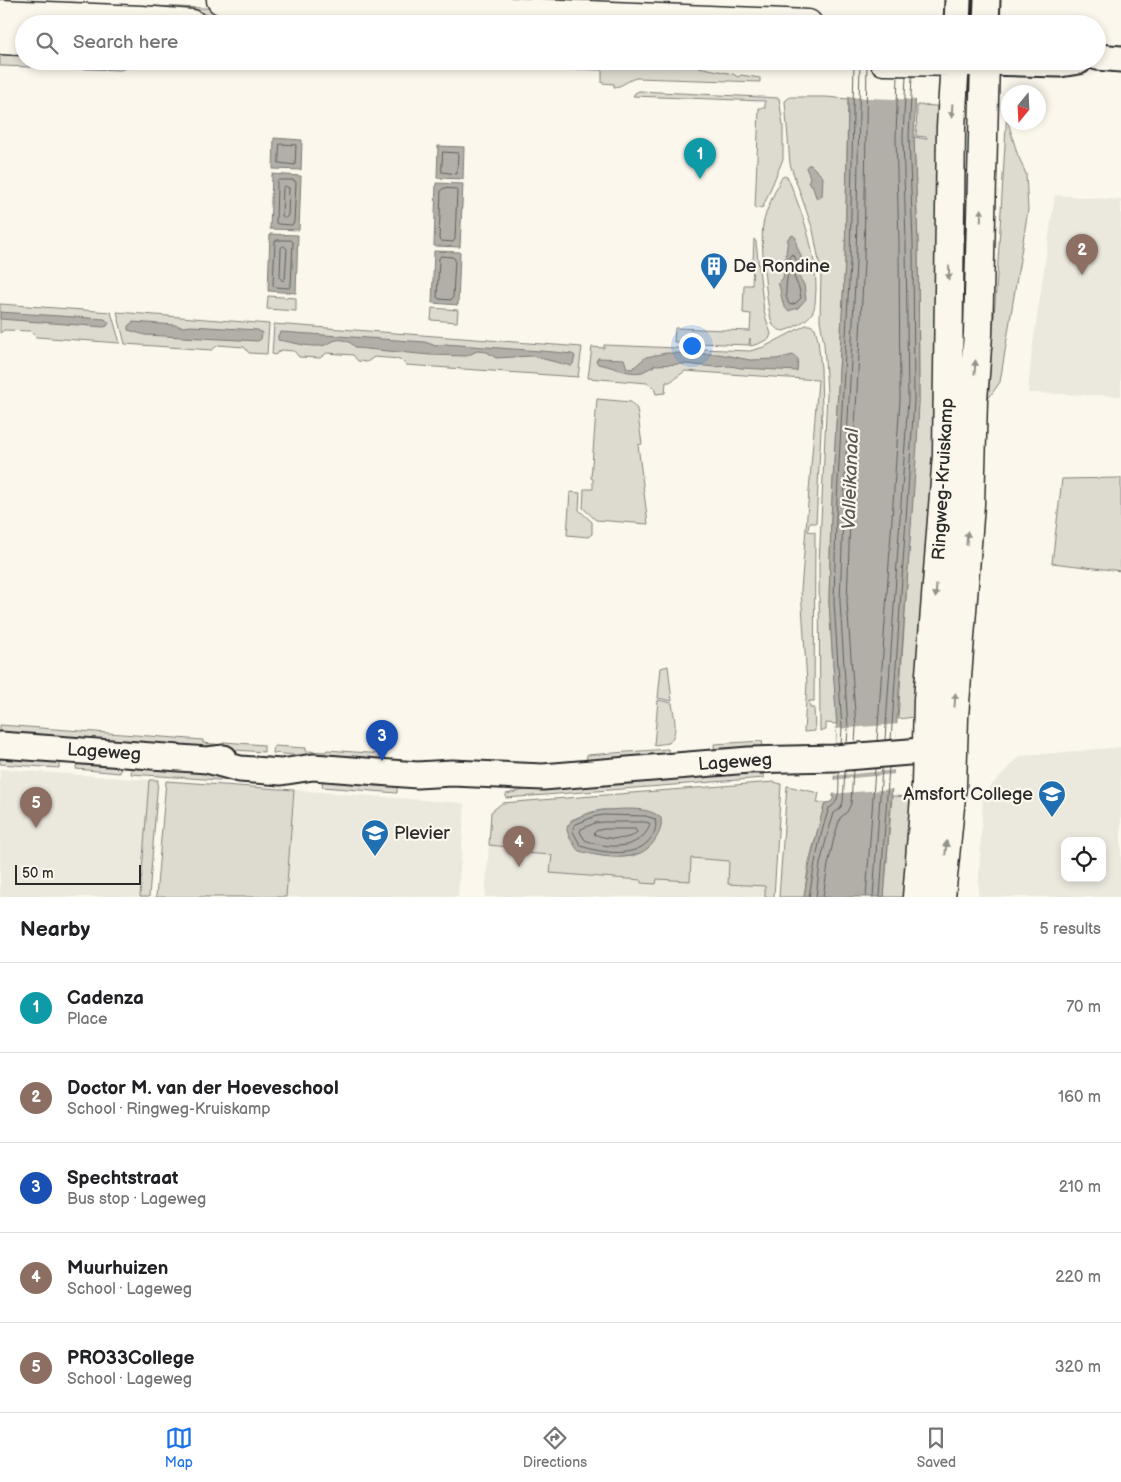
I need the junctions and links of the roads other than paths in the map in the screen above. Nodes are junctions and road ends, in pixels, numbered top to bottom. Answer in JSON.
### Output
{"nodes":[{"id":1,"x":221,"y":0,"type":"edge"},
{"id":2,"x":958,"y":0,"type":"edge"},
{"id":3,"x":987,"y":0,"type":"edge"},
{"id":4,"x":306,"y":2,"type":"edge"},
{"id":5,"x":0,"y":14,"type":"edge"},
{"id":6,"x":24,"y":15,"type":"edge"},
{"id":7,"x":603,"y":15,"type":"edge"},
{"id":8,"x":957,"y":15,"type":"edge"},
{"id":9,"x":986,"y":15,"type":"edge"},
{"id":10,"x":0,"y":40,"type":"edge"},
{"id":11,"x":15,"y":41,"type":"edge"},
{"id":12,"x":955,"y":70,"type":"edge"},
{"id":13,"x":985,"y":70,"type":"edge"},
{"id":14,"x":0,"y":745,"type":"edge"},
{"id":15,"x":940,"y":750,"type":"junction"},
{"id":16,"x":917,"y":897,"type":"edge"},
{"id":17,"x":941,"y":897,"type":"edge"}],
"edges":[{"from":1,"to":4,"type":"main road"},
{"from":2,"to":8,"type":"street"},
{"from":3,"to":9,"type":"street"},
{"from":4,"to":7,"type":"main road"},
{"from":5,"to":6,"type":"main road"},
{"from":10,"to":11,"type":"main road"},
{"from":12,"to":15,"type":"main road","name":"Ringweg-Kruiskamp","one_way":true},
{"from":15,"to":13,"type":"main road","name":"Ringweg-Kruiskamp","one_way":true},
{"from":14,"to":15,"type":"street","name":"Lageweg"},
{"from":15,"to":16,"type":"main road","name":"Ringweg-Kruiskamp"},
{"from":17,"to":15,"type":"main road","name":"Ringweg-Kruiskamp","one_way":true}]}
